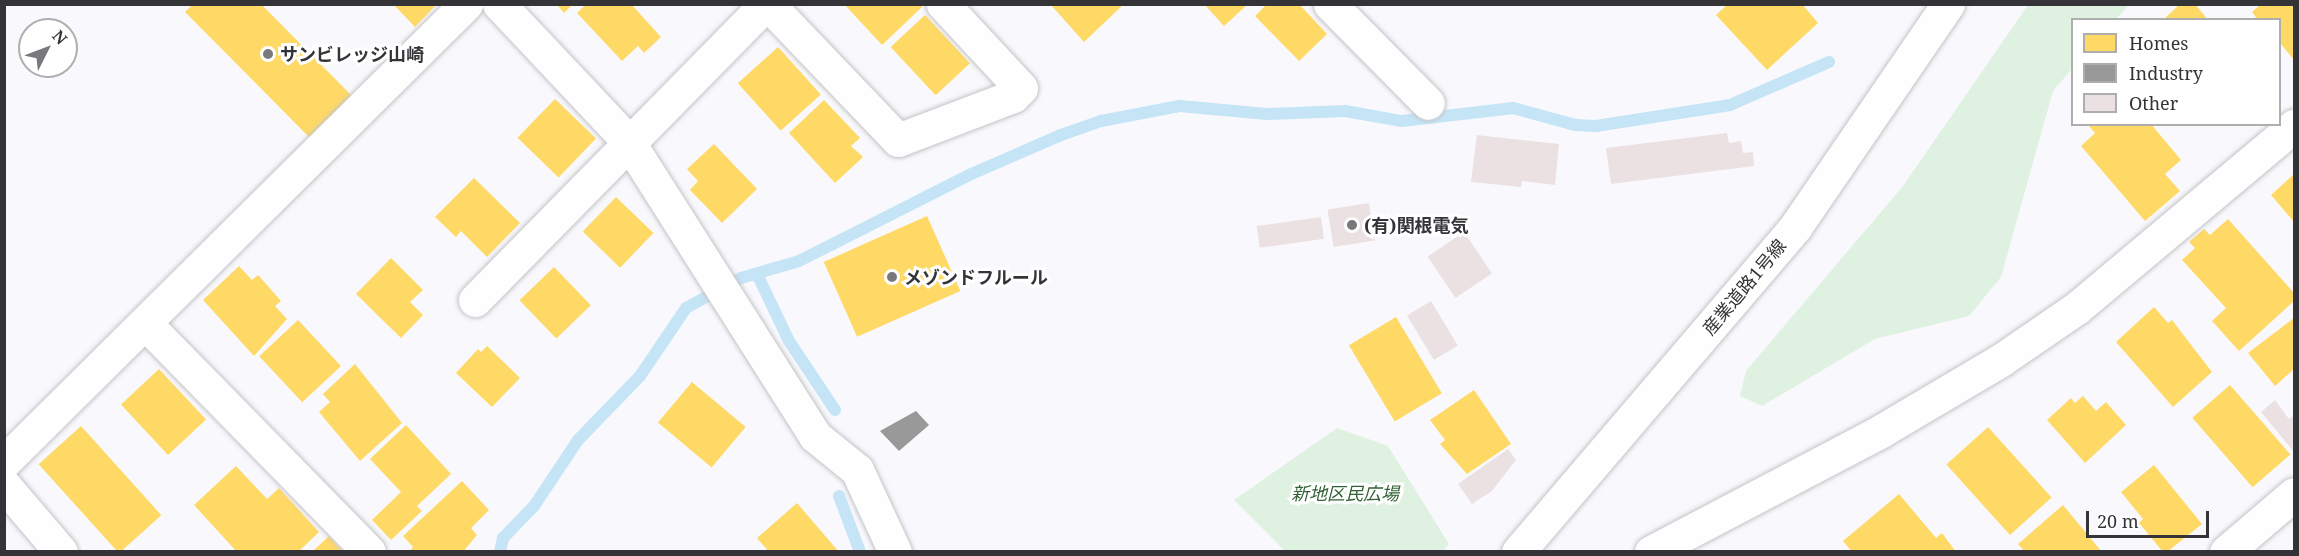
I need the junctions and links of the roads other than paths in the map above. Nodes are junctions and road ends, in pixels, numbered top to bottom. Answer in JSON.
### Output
{"nodes":[{"id":1,"x":466,"y":4,"type":"edge"},
{"id":2,"x":499,"y":4,"type":"edge"},
{"id":3,"x":767,"y":4,"type":"edge"},
{"id":4,"x":943,"y":4,"type":"edge"},
{"id":5,"x":1330,"y":4,"type":"edge"},
{"id":6,"x":1948,"y":4,"type":"edge"},
{"id":7,"x":1428,"y":103,"type":"dead end"},
{"id":8,"x":2295,"y":126,"type":"edge"},
{"id":9,"x":628,"y":141,"type":"junction"},
{"id":10,"x":475,"y":300,"type":"dead end"},
{"id":11,"x":145,"y":323,"type":"junction"},
{"id":12,"x":4,"y":462,"type":"edge"},
{"id":13,"x":4,"y":485,"type":"edge"},
{"id":14,"x":2295,"y":494,"type":"edge"},
{"id":15,"x":61,"y":552,"type":"edge"},
{"id":16,"x":369,"y":552,"type":"edge"},
{"id":17,"x":896,"y":552,"type":"edge"},
{"id":18,"x":1518,"y":552,"type":"edge"},
{"id":19,"x":1652,"y":552,"type":"edge"},
{"id":20,"x":2226,"y":552,"type":"edge"}],
"edges":[{"from":1,"to":11,"type":"street"},
{"from":2,"to":9,"type":"street"},
{"from":3,"to":4,"type":"street"},
{"from":3,"to":9,"type":"street"},
{"from":5,"to":7,"type":"street"},
{"from":6,"to":18,"type":"street","name":"産業道路1号線"},
{"from":8,"to":19,"type":"street"},
{"from":9,"to":10,"type":"street"},
{"from":9,"to":17,"type":"street"},
{"from":11,"to":12,"type":"street"},
{"from":11,"to":16,"type":"street"},
{"from":13,"to":15,"type":"street"},
{"from":14,"to":20,"type":"street"}]}
